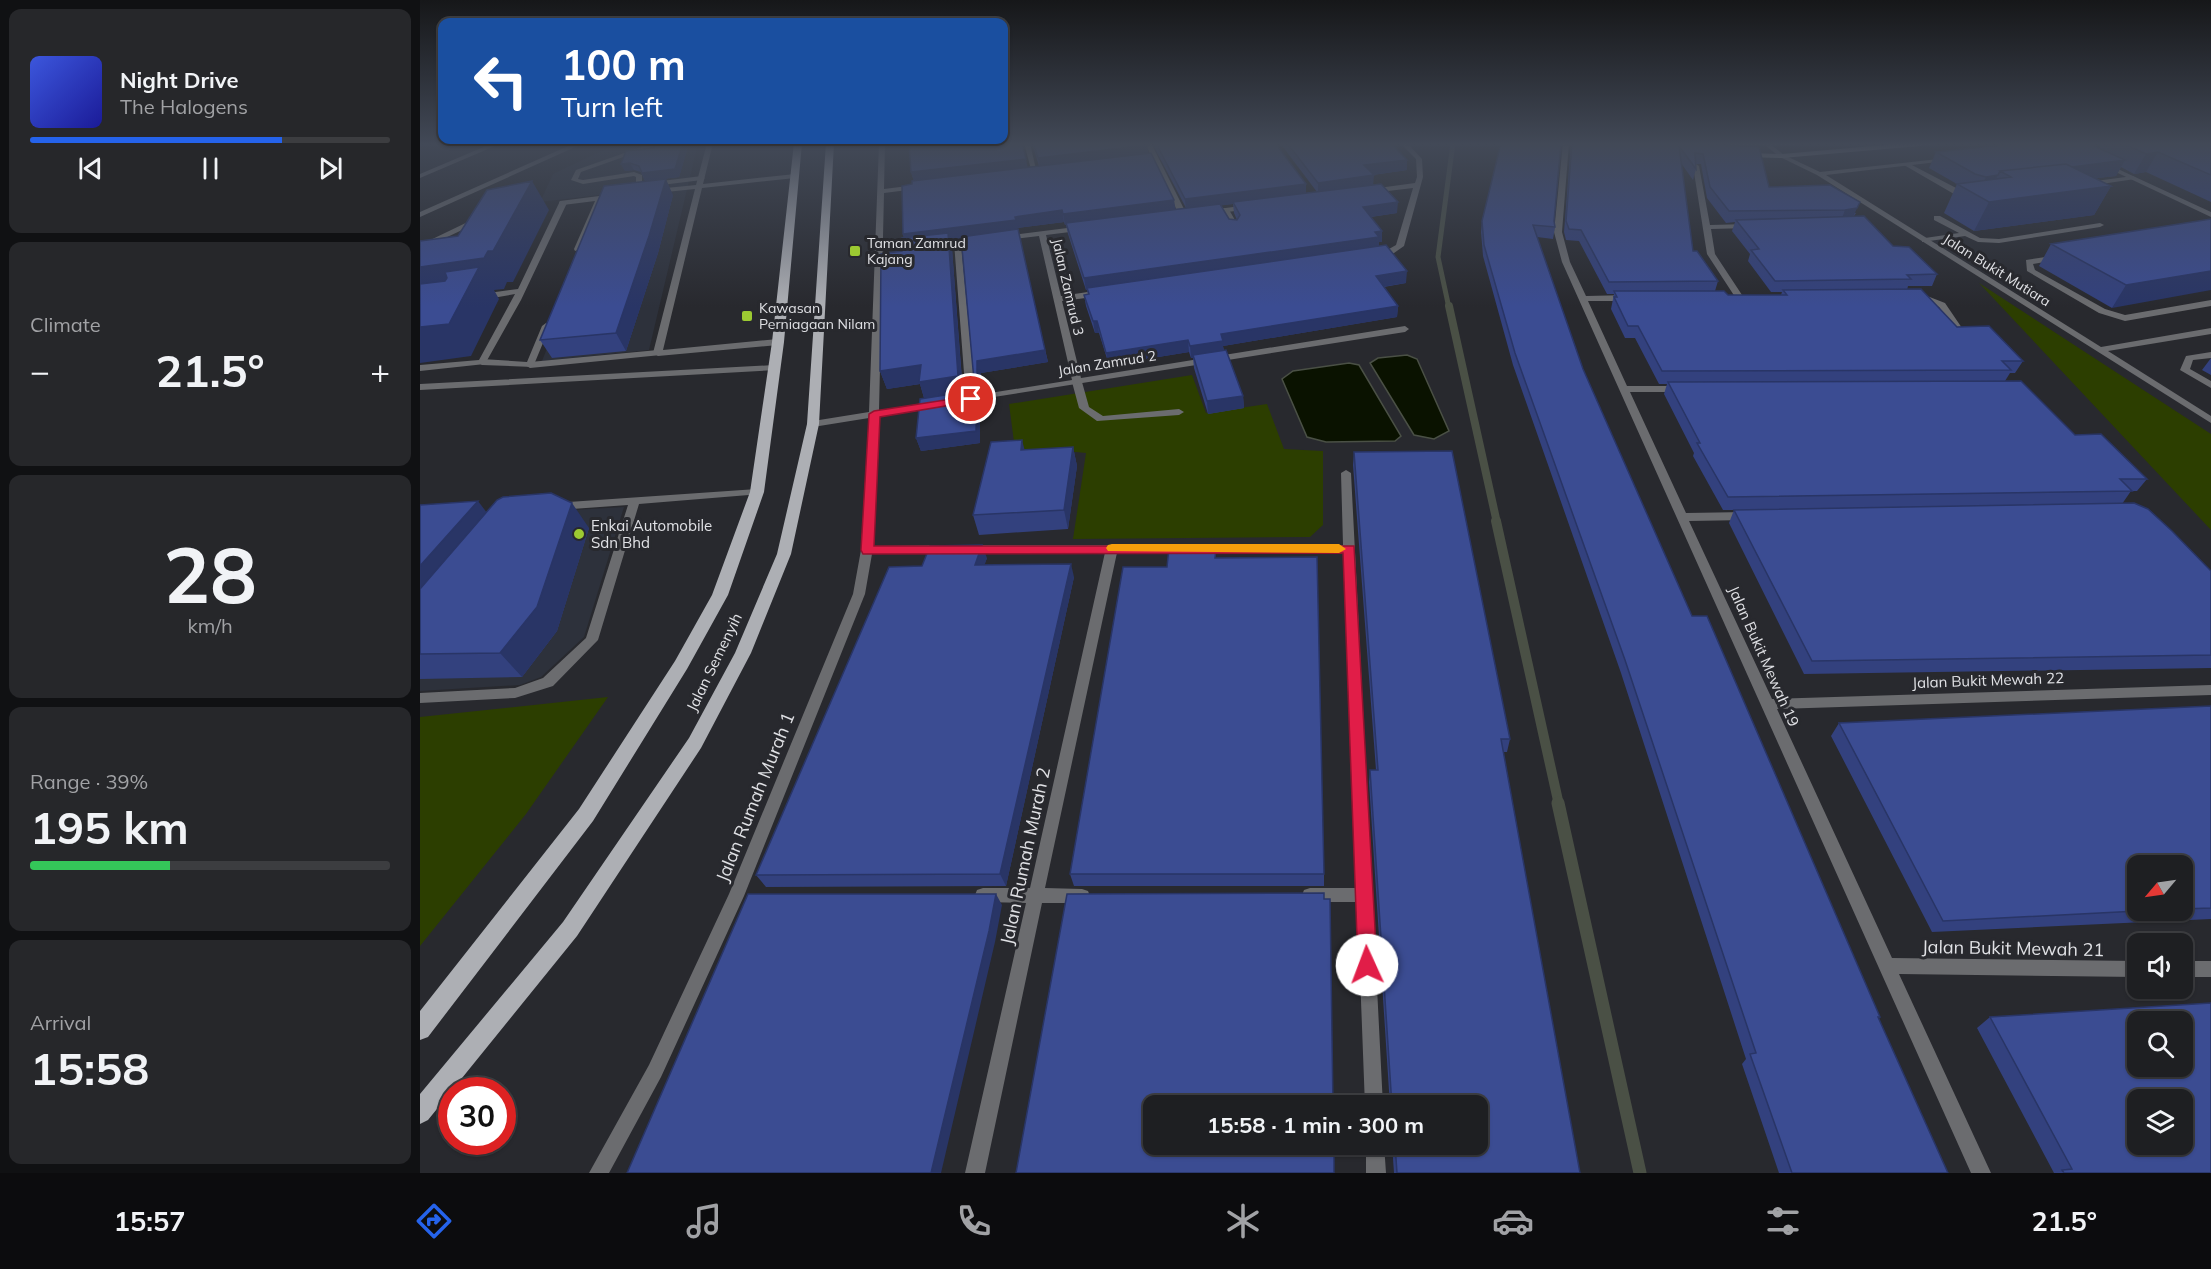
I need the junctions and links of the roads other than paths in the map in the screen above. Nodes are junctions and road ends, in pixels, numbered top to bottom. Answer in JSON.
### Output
{"nodes":[{"id":1,"x":600,"y":197,"type":"edge"},
{"id":2,"x":459,"y":198,"type":"edge"},
{"id":3,"x":595,"y":198,"type":"edge"},
{"id":4,"x":696,"y":198,"type":"edge"},
{"id":5,"x":793,"y":198,"type":"edge"},
{"id":6,"x":827,"y":198,"type":"edge"},
{"id":7,"x":881,"y":198,"type":"edge"},
{"id":8,"x":1175,"y":198,"type":"edge"},
{"id":9,"x":1413,"y":198,"type":"edge"},
{"id":10,"x":1561,"y":198,"type":"edge"},
{"id":11,"x":1701,"y":198,"type":"edge"},
{"id":12,"x":1856,"y":198,"type":"edge"},
{"id":13,"x":2175,"y":198,"type":"edge"},
{"id":14,"x":563,"y":203,"type":"junction"},
{"id":15,"x":552,"y":205,"type":"dead end"},
{"id":16,"x":1259,"y":206,"type":"edge"},
{"id":17,"x":1225,"y":210,"type":"junction"},
{"id":18,"x":1204,"y":213,"type":"edge"},
{"id":19,"x":1193,"y":214,"type":"edge"},
{"id":20,"x":420,"y":215,"type":"edge"},
{"id":21,"x":1183,"y":215,"type":"junction"},
{"id":22,"x":2211,"y":215,"type":"edge"},
{"id":23,"x":1171,"y":217,"type":"edge"},
{"id":24,"x":488,"y":218,"type":"edge"},
{"id":25,"x":1937,"y":218,"type":"dead end"},
{"id":26,"x":1890,"y":219,"type":"junction"},
{"id":27,"x":1880,"y":220,"type":"dead end"},
{"id":28,"x":2100,"y":225,"type":"edge"},
{"id":29,"x":1762,"y":226,"type":"edge"},
{"id":30,"x":1706,"y":227,"type":"junction"},
{"id":31,"x":1089,"y":228,"type":"edge"},
{"id":32,"x":1235,"y":228,"type":"edge"},
{"id":33,"x":1042,"y":234,"type":"junction"},
{"id":34,"x":1965,"y":234,"type":"junction"},
{"id":35,"x":1000,"y":239,"type":"edge"},
{"id":36,"x":989,"y":240,"type":"edge"},
{"id":37,"x":1924,"y":240,"type":"junction"},
{"id":38,"x":957,"y":244,"type":"junction"},
{"id":39,"x":420,"y":248,"type":"edge"},
{"id":40,"x":924,"y":249,"type":"edge"},
{"id":41,"x":890,"y":253,"type":"edge"},
{"id":42,"x":879,"y":254,"type":"junction"},
{"id":43,"x":1362,"y":256,"type":"edge"},
{"id":44,"x":2063,"y":256,"type":"edge"},
{"id":45,"x":574,"y":260,"type":"edge"},
{"id":46,"x":1105,"y":292,"type":"edge"},
{"id":47,"x":519,"y":296,"type":"junction"},
{"id":48,"x":1909,"y":296,"type":"edge"},
{"id":49,"x":1639,"y":298,"type":"edge"},
{"id":50,"x":1729,"y":298,"type":"edge"},
{"id":51,"x":1740,"y":298,"type":"junction"},
{"id":52,"x":1752,"y":298,"type":"edge"},
{"id":53,"x":466,"y":299,"type":"edge"},
{"id":54,"x":1058,"y":299,"type":"junction"},
{"id":55,"x":1583,"y":299,"type":"junction"},
{"id":56,"x":2211,"y":303,"type":"edge"},
{"id":57,"x":472,"y":306,"type":"edge"},
{"id":58,"x":552,"y":312,"type":"edge"},
{"id":59,"x":1958,"y":328,"type":"edge"},
{"id":60,"x":1405,"y":329,"type":"dead end"},
{"id":61,"x":2211,"y":331,"type":"edge"},
{"id":62,"x":778,"y":342,"type":"junction"},
{"id":63,"x":2101,"y":350,"type":"junction"},
{"id":64,"x":658,"y":353,"type":"junction"},
{"id":65,"x":2211,"y":355,"type":"edge"},
{"id":66,"x":482,"y":362,"type":"junction"},
{"id":67,"x":530,"y":365,"type":"junction"},
{"id":68,"x":420,"y":368,"type":"edge"},
{"id":69,"x":774,"y":368,"type":"junction"},
{"id":70,"x":1077,"y":382,"type":"junction"},
{"id":71,"x":2211,"y":385,"type":"edge"},
{"id":72,"x":424,"y":387,"type":"edge"},
{"id":73,"x":1624,"y":389,"type":"junction"},
{"id":74,"x":1696,"y":389,"type":"edge"},
{"id":75,"x":420,"y":397,"type":"edge"},
{"id":76,"x":971,"y":399,"type":"junction"},
{"id":77,"x":950,"y":402,"type":"edge"},
{"id":78,"x":939,"y":404,"type":"edge"},
{"id":79,"x":1179,"y":412,"type":"dead end"},
{"id":80,"x":874,"y":414,"type":"junction"},
{"id":81,"x":2211,"y":420,"type":"edge"},
{"id":82,"x":813,"y":424,"type":"junction"},
{"id":83,"x":1346,"y":473,"type":"dead end"},
{"id":84,"x":758,"y":492,"type":"junction"},
{"id":85,"x":634,"y":502,"type":"junction"},
{"id":86,"x":544,"y":507,"type":"edge"},
{"id":87,"x":1755,"y":516,"type":"edge"},
{"id":88,"x":1683,"y":517,"type":"junction"},
{"id":89,"x":1112,"y":548,"type":"junction"},
{"id":90,"x":1349,"y":549,"type":"junction"},
{"id":91,"x":867,"y":550,"type":"junction"},
{"id":92,"x":2211,"y":690,"type":"edge"},
{"id":93,"x":420,"y":698,"type":"edge"},
{"id":94,"x":1767,"y":704,"type":"junction"},
{"id":95,"x":759,"y":895,"type":"edge"},
{"id":96,"x":969,"y":895,"type":"edge"},
{"id":97,"x":1294,"y":895,"type":"edge"},
{"id":98,"x":1364,"y":895,"type":"junction"},
{"id":99,"x":736,"y":896,"type":"junction"},
{"id":100,"x":1037,"y":896,"type":"junction"},
{"id":101,"x":1095,"y":896,"type":"edge"},
{"id":102,"x":1888,"y":966,"type":"junction"},
{"id":103,"x":2127,"y":969,"type":"edge"},
{"id":104,"x":2193,"y":969,"type":"edge"},
{"id":105,"x":2211,"y":969,"type":"edge"},
{"id":106,"x":420,"y":1029,"type":"edge"},
{"id":107,"x":1373,"y":1095,"type":"edge"},
{"id":108,"x":420,"y":1112,"type":"edge"},
{"id":109,"x":1376,"y":1155,"type":"edge"},
{"id":110,"x":599,"y":1173,"type":"edge"},
{"id":111,"x":975,"y":1173,"type":"edge"},
{"id":112,"x":1377,"y":1173,"type":"edge"},
{"id":113,"x":1982,"y":1173,"type":"edge"}],
"edges":[{"from":1,"to":45,"type":"street"},
{"from":2,"to":20,"type":"street"},
{"from":3,"to":14,"type":"street"},
{"from":4,"to":64,"type":"street"},
{"from":5,"to":62,"type":"main road","name":"Jalan Semenyih"},
{"from":6,"to":82,"type":"main road","name":"Jalan Semenyih"},
{"from":7,"to":42,"type":"street","name":"Jalan Rumah Murah 1"},
{"from":8,"to":21,"type":"street"},
{"from":9,"to":43,"type":"street"},
{"from":10,"to":55,"type":"street","name":"Jalan Bukit Mewah 19"},
{"from":11,"to":30,"type":"street"},
{"from":12,"to":26,"type":"street","name":"Jalan Bukit Mutiara"},
{"from":13,"to":22,"type":"street"},
{"from":14,"to":15,"type":"street"},
{"from":14,"to":47,"type":"street"},
{"from":16,"to":17,"type":"street"},
{"from":17,"to":18,"type":"street"},
{"from":17,"to":32,"type":"street"},
{"from":19,"to":21,"type":"street"},
{"from":21,"to":23,"type":"street"},
{"from":24,"to":39,"type":"street"},
{"from":25,"to":34,"type":"street"},
{"from":26,"to":27,"type":"street"},
{"from":26,"to":37,"type":"street","name":"Jalan Bukit Mutiara"},
{"from":28,"to":34,"type":"street"},
{"from":29,"to":30,"type":"street"},
{"from":30,"to":51,"type":"street"},
{"from":31,"to":33,"type":"street"},
{"from":33,"to":35,"type":"street"},
{"from":33,"to":54,"type":"street","name":"Jalan Zamrud 3"},
{"from":34,"to":37,"type":"street"},
{"from":36,"to":38,"type":"street"},
{"from":37,"to":63,"type":"street","name":"Jalan Bukit Mutiara"},
{"from":38,"to":40,"type":"street"},
{"from":38,"to":76,"type":"street"},
{"from":41,"to":42,"type":"street"},
{"from":42,"to":80,"type":"street","name":"Jalan Rumah Murah 1"},
{"from":44,"to":56,"type":"street"},
{"from":46,"to":54,"type":"street"},
{"from":47,"to":53,"type":"street"},
{"from":47,"to":57,"type":"street"},
{"from":47,"to":66,"type":"street"},
{"from":48,"to":59,"type":"street"},
{"from":49,"to":55,"type":"street"},
{"from":50,"to":51,"type":"street"},
{"from":51,"to":52,"type":"street"},
{"from":54,"to":70,"type":"street","name":"Jalan Zamrud 3"},
{"from":55,"to":73,"type":"street","name":"Jalan Bukit Mewah 19"},
{"from":58,"to":67,"type":"street"},
{"from":60,"to":70,"type":"street","name":"Jalan Zamrud 2"},
{"from":61,"to":63,"type":"street"},
{"from":62,"to":64,"type":"street"},
{"from":62,"to":69,"type":"main road","name":"Jalan Semenyih"},
{"from":63,"to":81,"type":"street","name":"Jalan Bukit Mutiara"},
{"from":64,"to":67,"type":"street"},
{"from":65,"to":71,"type":"street"},
{"from":66,"to":67,"type":"street"},
{"from":66,"to":68,"type":"street"},
{"from":69,"to":72,"type":"street"},
{"from":69,"to":84,"type":"main road","name":"Jalan Semenyih"},
{"from":70,"to":76,"type":"street","name":"Jalan Zamrud 2"},
{"from":70,"to":79,"type":"street","name":"Jalan Zamrud 3"},
{"from":72,"to":75,"type":"street"},
{"from":73,"to":74,"type":"street"},
{"from":73,"to":88,"type":"street","name":"Jalan Bukit Mewah 19"},
{"from":76,"to":77,"type":"street","name":"Jalan Zamrud 2"},
{"from":78,"to":80,"type":"street"},
{"from":80,"to":82,"type":"street"},
{"from":80,"to":91,"type":"street","name":"Jalan Rumah Murah 1"},
{"from":82,"to":108,"type":"main road","name":"Jalan Semenyih"},
{"from":83,"to":90,"type":"street"},
{"from":84,"to":85,"type":"street"},
{"from":84,"to":106,"type":"main road","name":"Jalan Semenyih"},
{"from":85,"to":86,"type":"street"},
{"from":85,"to":93,"type":"street"},
{"from":87,"to":88,"type":"street"},
{"from":88,"to":94,"type":"street","name":"Jalan Bukit Mewah 19"},
{"from":89,"to":90,"type":"street"},
{"from":89,"to":91,"type":"street"},
{"from":89,"to":100,"type":"street","name":"Jalan Rumah Murah 2"},
{"from":90,"to":98,"type":"street"},
{"from":91,"to":99,"type":"street","name":"Jalan Rumah Murah 1"},
{"from":92,"to":94,"type":"street","name":"Jalan Bukit Mewah 22"},
{"from":94,"to":102,"type":"street","name":"Jalan Bukit Mewah 19"},
{"from":95,"to":99,"type":"street"},
{"from":96,"to":100,"type":"street"},
{"from":97,"to":98,"type":"street"},
{"from":98,"to":107,"type":"street"},
{"from":99,"to":110,"type":"street","name":"Jalan Rumah Murah 1"},
{"from":100,"to":101,"type":"street"},
{"from":100,"to":111,"type":"street","name":"Jalan Rumah Murah 2"},
{"from":102,"to":103,"type":"street","name":"Jalan Bukit Mewah 21"},
{"from":102,"to":113,"type":"street","name":"Jalan Bukit Mewah 19"},
{"from":104,"to":105,"type":"street"},
{"from":109,"to":112,"type":"street"}]}
